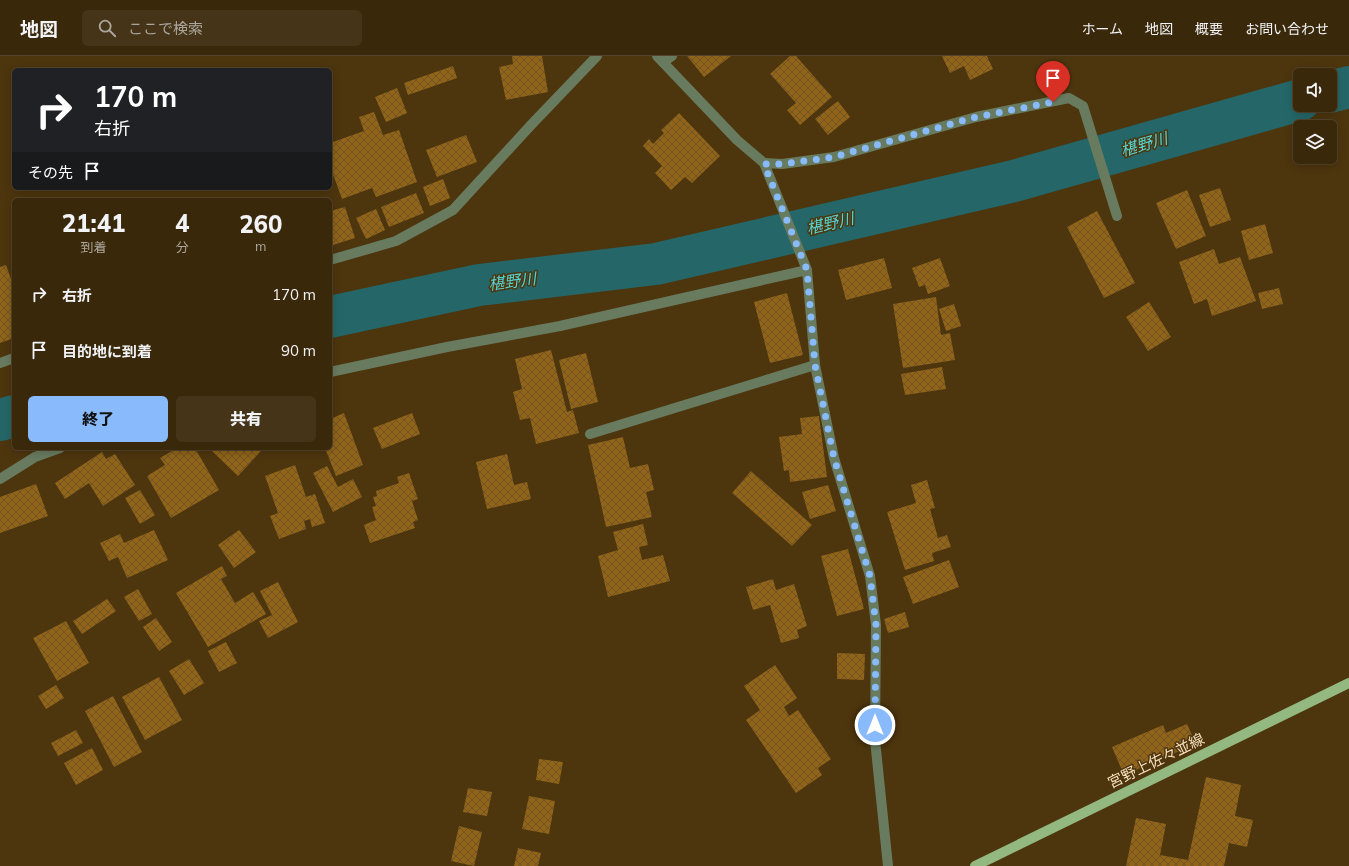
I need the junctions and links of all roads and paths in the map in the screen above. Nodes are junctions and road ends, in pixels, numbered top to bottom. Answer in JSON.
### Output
{"nodes":[{"id":1,"x":597,"y":56,"type":"edge"},
{"id":2,"x":672,"y":56,"type":"edge"},
{"id":3,"x":660,"y":59,"type":"edge"},
{"id":4,"x":764,"y":164,"type":"junction"},
{"id":5,"x":1117,"y":216,"type":"dead end"},
{"id":6,"x":332,"y":259,"type":"edge"},
{"id":7,"x":805,"y":266,"type":"junction"},
{"id":8,"x":12,"y":359,"type":"edge"},
{"id":9,"x":0,"y":364,"type":"edge"},
{"id":10,"x":815,"y":365,"type":"junction"},
{"id":11,"x":332,"y":372,"type":"edge"},
{"id":12,"x":590,"y":434,"type":"dead end"},
{"id":13,"x":54,"y":450,"type":"edge"},
{"id":14,"x":0,"y":478,"type":"edge"},
{"id":15,"x":1349,"y":683,"type":"edge"},
{"id":16,"x":888,"y":866,"type":"edge"},
{"id":17,"x":975,"y":866,"type":"edge"}],
"edges":[{"from":1,"to":6,"type":"street"},
{"from":2,"to":3,"type":"street"},
{"from":3,"to":4,"type":"street"},
{"from":4,"to":5,"type":"street"},
{"from":4,"to":7,"type":"street"},
{"from":7,"to":10,"type":"street"},
{"from":7,"to":11,"type":"street"},
{"from":8,"to":9,"type":"street"},
{"from":10,"to":12,"type":"street"},
{"from":10,"to":16,"type":"street"},
{"from":13,"to":14,"type":"street"},
{"from":15,"to":17,"type":"main road","name":"宮野上佐々並線"}]}
